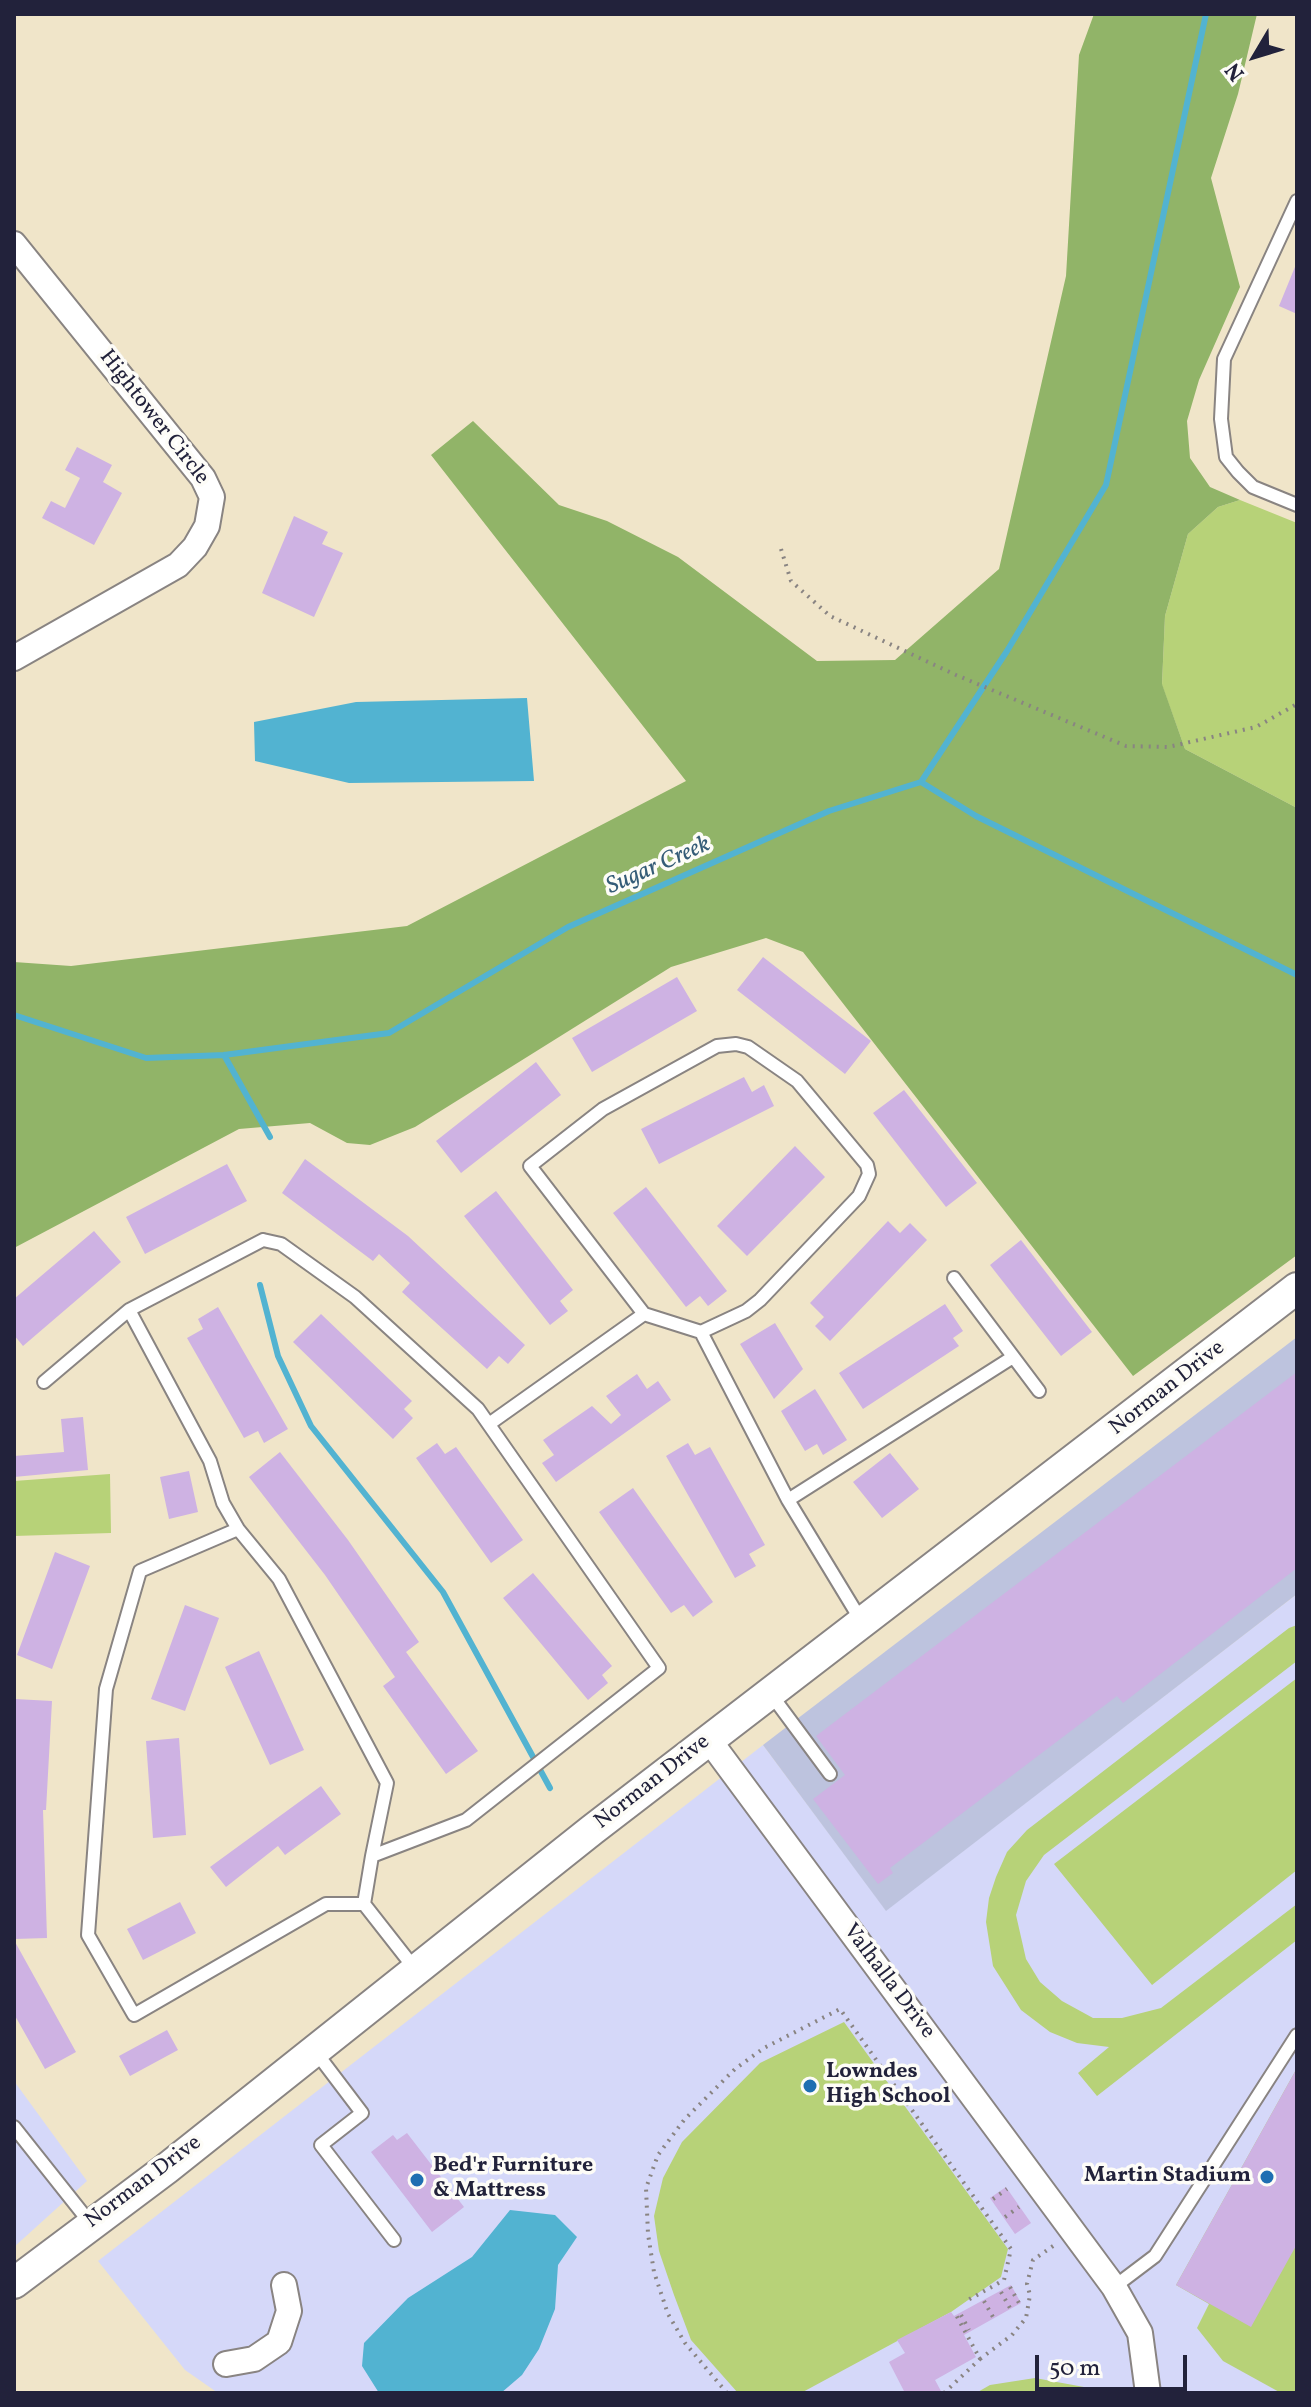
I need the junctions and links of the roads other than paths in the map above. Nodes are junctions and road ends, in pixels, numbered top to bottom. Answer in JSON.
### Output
{"nodes":[{"id":1,"x":1297,"y":201,"type":"edge"},
{"id":2,"x":14,"y":244,"type":"edge"},
{"id":3,"x":1297,"y":505,"type":"edge"},
{"id":4,"x":14,"y":658,"type":"edge"},
{"id":5,"x":954,"y":1278,"type":"dead end"},
{"id":6,"x":1297,"y":1288,"type":"edge"},
{"id":7,"x":129,"y":1310,"type":"junction"},
{"id":8,"x":644,"y":1314,"type":"junction"},
{"id":9,"x":701,"y":1332,"type":"junction"},
{"id":10,"x":1013,"y":1357,"type":"junction"},
{"id":11,"x":44,"y":1382,"type":"dead end"},
{"id":12,"x":1039,"y":1391,"type":"dead end"},
{"id":13,"x":489,"y":1424,"type":"junction"},
{"id":14,"x":788,"y":1500,"type":"junction"},
{"id":15,"x":238,"y":1529,"type":"junction"},
{"id":16,"x":862,"y":1622,"type":"junction"},
{"id":17,"x":770,"y":1693,"type":"junction"},
{"id":18,"x":709,"y":1740,"type":"junction"},
{"id":19,"x":830,"y":1774,"type":"dead end"},
{"id":20,"x":372,"y":1856,"type":"junction"},
{"id":21,"x":364,"y":1904,"type":"junction"},
{"id":22,"x":415,"y":1969,"type":"junction"},
{"id":23,"x":1297,"y":2035,"type":"edge"},
{"id":24,"x":315,"y":2050,"type":"junction"},
{"id":25,"x":14,"y":2127,"type":"edge"},
{"id":26,"x":91,"y":2224,"type":"junction"},
{"id":27,"x":394,"y":2240,"type":"dead end"},
{"id":28,"x":14,"y":2283,"type":"edge"},
{"id":29,"x":284,"y":2285,"type":"dead end"},
{"id":30,"x":1114,"y":2287,"type":"junction"},
{"id":31,"x":226,"y":2364,"type":"dead end"},
{"id":32,"x":1148,"y":2393,"type":"edge"}],
"edges":[{"from":1,"to":3,"type":"lane"},
{"from":2,"to":4,"type":"street","name":"Hightower Circle"},
{"from":5,"to":10,"type":"lane"},
{"from":6,"to":16,"type":"street","name":"Norman Drive"},
{"from":7,"to":11,"type":"lane"},
{"from":7,"to":13,"type":"lane"},
{"from":7,"to":15,"type":"lane"},
{"from":8,"to":9,"type":"lane"},
{"from":8,"to":9,"type":"lane"},
{"from":8,"to":13,"type":"lane"},
{"from":9,"to":14,"type":"lane"},
{"from":10,"to":12,"type":"lane"},
{"from":10,"to":14,"type":"lane"},
{"from":13,"to":20,"type":"lane"},
{"from":14,"to":16,"type":"lane"},
{"from":15,"to":20,"type":"lane"},
{"from":15,"to":21,"type":"lane"},
{"from":16,"to":17,"type":"street","name":"Norman Drive"},
{"from":17,"to":18,"type":"street","name":"Norman Drive"},
{"from":17,"to":19,"type":"lane"},
{"from":18,"to":22,"type":"street","name":"Norman Drive"},
{"from":18,"to":30,"type":"street","name":"Valhalla Drive"},
{"from":20,"to":21,"type":"lane"},
{"from":21,"to":22,"type":"lane"},
{"from":22,"to":24,"type":"street","name":"Norman Drive"},
{"from":23,"to":30,"type":"lane"},
{"from":24,"to":26,"type":"street","name":"Norman Drive"},
{"from":24,"to":27,"type":"lane"},
{"from":25,"to":26,"type":"lane"},
{"from":26,"to":28,"type":"street","name":"Norman Drive"},
{"from":29,"to":31,"type":"street"},
{"from":30,"to":32,"type":"street","name":"Valhalla Drive"}]}
